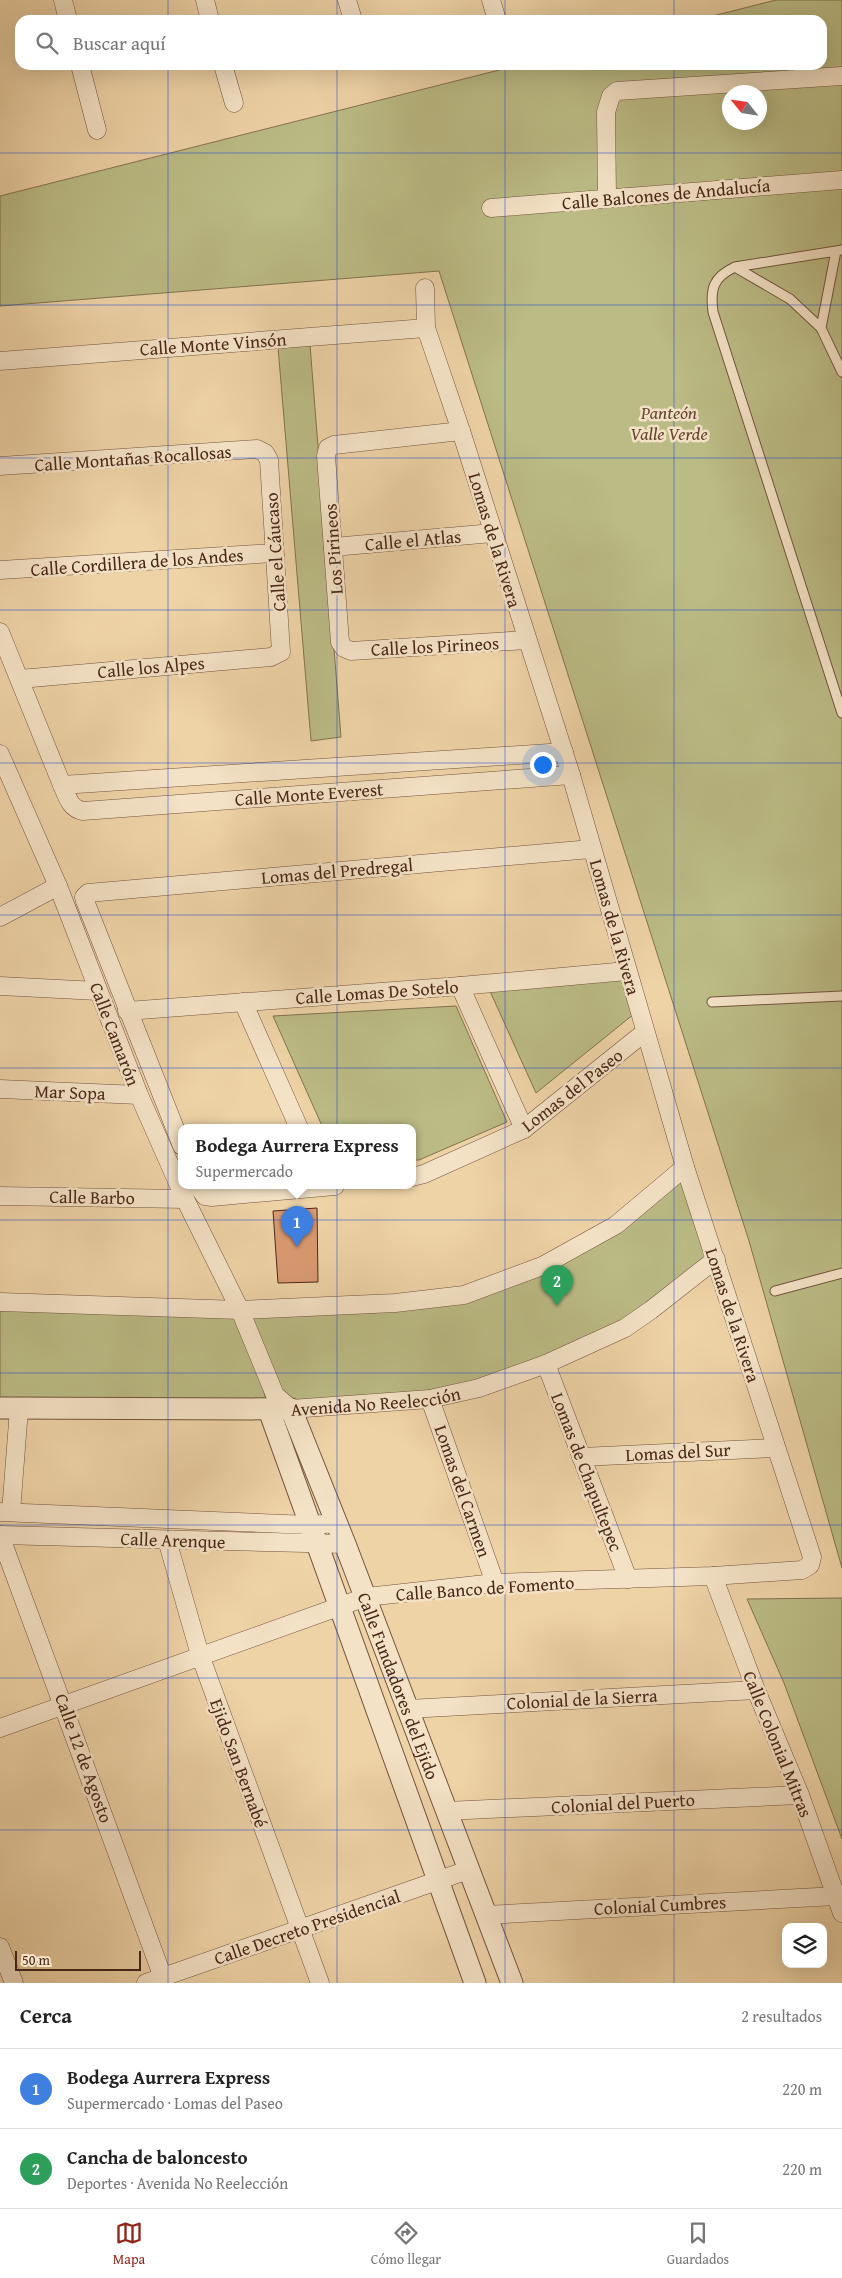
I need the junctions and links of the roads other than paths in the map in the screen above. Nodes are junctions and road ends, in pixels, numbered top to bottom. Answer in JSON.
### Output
{"nodes":[{"id":1,"x":63,"y":0,"type":"edge"},
{"id":2,"x":205,"y":0,"type":"edge"},
{"id":3,"x":348,"y":0,"type":"edge"},
{"id":4,"x":491,"y":0,"type":"edge"},
{"id":5,"x":67,"y":15,"type":"edge"},
{"id":6,"x":209,"y":15,"type":"edge"},
{"id":7,"x":352,"y":15,"type":"edge"},
{"id":8,"x":496,"y":15,"type":"edge"},
{"id":9,"x":81,"y":70,"type":"edge"},
{"id":10,"x":224,"y":70,"type":"edge"},
{"id":11,"x":842,"y":76,"type":"edge"},
{"id":12,"x":234,"y":103,"type":"dead end"},
{"id":13,"x":97,"y":130,"type":"dead end"},
{"id":14,"x":842,"y":180,"type":"edge"},
{"id":15,"x":608,"y":198,"type":"junction"},
{"id":16,"x":491,"y":208,"type":"dead end"},
{"id":17,"x":839,"y":251,"type":"edge"},
{"id":18,"x":735,"y":267,"type":"junction"},
{"id":19,"x":424,"y":288,"type":"dead end"},
{"id":20,"x":426,"y":328,"type":"junction"},
{"id":21,"x":821,"y":328,"type":"junction"},
{"id":22,"x":0,"y":361,"type":"edge"},
{"id":23,"x":842,"y":372,"type":"edge"},
{"id":24,"x":461,"y":431,"type":"junction"},
{"id":25,"x":265,"y":453,"type":"joint"},
{"id":26,"x":0,"y":466,"type":"edge"},
{"id":27,"x":493,"y":533,"type":"junction"},
{"id":28,"x":333,"y":547,"type":"junction"},
{"id":29,"x":274,"y":553,"type":"junction"},
{"id":30,"x":0,"y":570,"type":"edge"},
{"id":31,"x":0,"y":632,"type":"edge"},
{"id":32,"x":526,"y":640,"type":"junction"},
{"id":33,"x":344,"y":648,"type":"joint"},
{"id":34,"x":280,"y":652,"type":"joint"},
{"id":35,"x":20,"y":679,"type":"junction"},
{"id":36,"x":842,"y":713,"type":"edge"},
{"id":37,"x":564,"y":752,"type":"junction"},
{"id":38,"x":0,"y":754,"type":"edge"},
{"id":39,"x":571,"y":775,"type":"junction"},
{"id":40,"x":62,"y":785,"type":"junction"},
{"id":41,"x":7,"y":793,"type":"edge"},
{"id":42,"x":591,"y":849,"type":"junction"},
{"id":43,"x":58,"y":886,"type":"junction"},
{"id":44,"x":0,"y":917,"type":"edge"},
{"id":45,"x":627,"y":971,"type":"junction"},
{"id":46,"x":0,"y":986,"type":"edge"},
{"id":47,"x":460,"y":986,"type":"junction"},
{"id":48,"x":98,"y":991,"type":"junction"},
{"id":49,"x":842,"y":996,"type":"edge"},
{"id":50,"x":243,"y":1002,"type":"junction"},
{"id":51,"x":712,"y":1002,"type":"dead end"},
{"id":52,"x":127,"y":1011,"type":"junction"},
{"id":53,"x":645,"y":1032,"type":"junction"},
{"id":54,"x":0,"y":1089,"type":"edge"},
{"id":55,"x":139,"y":1095,"type":"junction"},
{"id":56,"x":297,"y":1124,"type":"edge"},
{"id":57,"x":524,"y":1129,"type":"junction"},
{"id":58,"x":178,"y":1136,"type":"edge"},
{"id":59,"x":685,"y":1167,"type":"junction"},
{"id":60,"x":416,"y":1176,"type":"edge"},
{"id":61,"x":178,"y":1183,"type":"edge"},
{"id":62,"x":181,"y":1189,"type":"edge"},
{"id":63,"x":252,"y":1189,"type":"edge"},
{"id":64,"x":202,"y":1191,"type":"edge"},
{"id":65,"x":0,"y":1196,"type":"edge"},
{"id":66,"x":185,"y":1199,"type":"junction"},
{"id":67,"x":716,"y":1259,"type":"junction"},
{"id":68,"x":842,"y":1273,"type":"edge"},
{"id":69,"x":775,"y":1291,"type":"dead end"},
{"id":70,"x":0,"y":1302,"type":"edge"},
{"id":71,"x":240,"y":1310,"type":"junction"},
{"id":72,"x":546,"y":1364,"type":"junction"},
{"id":73,"x":430,"y":1399,"type":"junction"},
{"id":74,"x":272,"y":1402,"type":"junction"},
{"id":75,"x":9,"y":1408,"type":"edge"},
{"id":76,"x":291,"y":1409,"type":"junction"},
{"id":77,"x":775,"y":1448,"type":"junction"},
{"id":78,"x":581,"y":1457,"type":"junction"},
{"id":79,"x":5,"y":1512,"type":"edge"},
{"id":80,"x":337,"y":1523,"type":"junction"},
{"id":81,"x":0,"y":1534,"type":"edge"},
{"id":82,"x":313,"y":1534,"type":"junction"},
{"id":83,"x":167,"y":1540,"type":"junction"},
{"id":84,"x":345,"y":1544,"type":"junction"},
{"id":85,"x":810,"y":1565,"type":"joint"},
{"id":86,"x":713,"y":1576,"type":"junction"},
{"id":87,"x":628,"y":1579,"type":"junction"},
{"id":88,"x":495,"y":1583,"type":"junction"},
{"id":89,"x":366,"y":1597,"type":"junction"},
{"id":90,"x":339,"y":1606,"type":"junction"},
{"id":91,"x":200,"y":1655,"type":"junction"},
{"id":92,"x":756,"y":1690,"type":"junction"},
{"id":93,"x":64,"y":1705,"type":"junction"},
{"id":94,"x":408,"y":1709,"type":"junction"},
{"id":95,"x":0,"y":1728,"type":"edge"},
{"id":96,"x":800,"y":1795,"type":"junction"},
{"id":97,"x":446,"y":1811,"type":"junction"},
{"id":98,"x":468,"y":1870,"type":"junction"},
{"id":99,"x":438,"y":1881,"type":"junction"},
{"id":100,"x":836,"y":1896,"type":"junction"},
{"id":101,"x":842,"y":1913,"type":"edge"},
{"id":102,"x":485,"y":1915,"type":"junction"},
{"id":103,"x":300,"y":1930,"type":"junction"},
{"id":104,"x":0,"y":1947,"type":"edge"},
{"id":105,"x":164,"y":1980,"type":"edge"},
{"id":106,"x":14,"y":1983,"type":"edge"},
{"id":107,"x":146,"y":1983,"type":"edge"},
{"id":108,"x":320,"y":1983,"type":"edge"},
{"id":109,"x":475,"y":1983,"type":"edge"},
{"id":110,"x":512,"y":1983,"type":"edge"}],
"edges":[{"from":1,"to":5,"type":"street"},
{"from":2,"to":6,"type":"street"},
{"from":3,"to":7,"type":"street"},
{"from":4,"to":8,"type":"street"},
{"from":9,"to":13,"type":"street"},
{"from":10,"to":12,"type":"street"},
{"from":11,"to":15,"type":"street"},
{"from":14,"to":15,"type":"street","name":"Calle Balcones de Andalucía"},
{"from":15,"to":16,"type":"street","name":"Calle Balcones de Andalucía"},
{"from":17,"to":18,"type":"lane"},
{"from":17,"to":21,"type":"lane"},
{"from":18,"to":21,"type":"lane"},
{"from":18,"to":36,"type":"lane"},
{"from":19,"to":20,"type":"street","name":"Lomas de la Rivera"},
{"from":20,"to":22,"type":"street","name":"Calle Monte Vinsón"},
{"from":20,"to":24,"type":"street","name":"Lomas de la Rivera"},
{"from":21,"to":23,"type":"lane"},
{"from":24,"to":27,"type":"street","name":"Lomas de la Rivera"},
{"from":24,"to":28,"type":"street","name":"Los Pirineos"},
{"from":25,"to":26,"type":"street","name":"Calle Montañas Rocallosas"},
{"from":25,"to":29,"type":"street","name":"Calle el Cáucaso"},
{"from":27,"to":28,"type":"street","name":"Calle el Atlas"},
{"from":27,"to":32,"type":"street","name":"Lomas de la Rivera"},
{"from":28,"to":33,"type":"street","name":"Los Pirineos"},
{"from":29,"to":30,"type":"street","name":"Calle Cordillera de los Andes"},
{"from":29,"to":34,"type":"street","name":"Calle el Cáucaso"},
{"from":31,"to":35,"type":"street","name":"Calle Monte Everest"},
{"from":32,"to":33,"type":"street","name":"Calle los Pirineos"},
{"from":32,"to":37,"type":"street","name":"Lomas de la Rivera"},
{"from":34,"to":35,"type":"street","name":"Calle los Alpes"},
{"from":35,"to":40,"type":"street","name":"Calle Monte Everest"},
{"from":37,"to":39,"type":"street","name":"Lomas de la Rivera"},
{"from":37,"to":40,"type":"street","name":"Calle Monte Everest"},
{"from":38,"to":41,"type":"street","name":"Calle Camarón"},
{"from":39,"to":40,"type":"street","name":"Calle Monte Everest"},
{"from":39,"to":42,"type":"street","name":"Lomas de la Rivera"},
{"from":41,"to":43,"type":"street","name":"Calle Camarón"},
{"from":42,"to":45,"type":"street","name":"Lomas de la Rivera"},
{"from":42,"to":52,"type":"street","name":"Lomas del Predregal"},
{"from":43,"to":44,"type":"street"},
{"from":43,"to":48,"type":"street","name":"Calle Camarón"},
{"from":45,"to":47,"type":"street","name":"Calle Lomas De Sotelo"},
{"from":45,"to":53,"type":"street","name":"Lomas de la Rivera"},
{"from":46,"to":48,"type":"street"},
{"from":47,"to":50,"type":"street","name":"Calle Lomas De Sotelo"},
{"from":47,"to":57,"type":"street"},
{"from":48,"to":55,"type":"street","name":"Calle Camarón"},
{"from":49,"to":51,"type":"lane"},
{"from":50,"to":52,"type":"street","name":"Calle Lomas De Sotelo"},
{"from":50,"to":56,"type":"street"},
{"from":52,"to":58,"type":"street"},
{"from":53,"to":57,"type":"street","name":"Lomas del Paseo"},
{"from":53,"to":59,"type":"street","name":"Lomas de la Rivera"},
{"from":54,"to":55,"type":"street","name":"Mar Sopa"},
{"from":55,"to":61,"type":"street","name":"Calle Camarón"},
{"from":57,"to":60,"type":"street","name":"Lomas del Paseo"},
{"from":59,"to":67,"type":"street","name":"Lomas de la Rivera"},
{"from":59,"to":71,"type":"street"},
{"from":62,"to":66,"type":"street","name":"Calle Camarón"},
{"from":63,"to":64,"type":"street"},
{"from":65,"to":66,"type":"street","name":"Calle Barbo"},
{"from":66,"to":71,"type":"street","name":"Calle Camarón"},
{"from":67,"to":72,"type":"street","name":"Avenida No Reelección"},
{"from":67,"to":77,"type":"street","name":"Lomas de la Rivera"},
{"from":68,"to":69,"type":"lane"},
{"from":70,"to":71,"type":"street"},
{"from":71,"to":74,"type":"street","name":"Calle Fundadores del Ejido"},
{"from":72,"to":73,"type":"street","name":"Avenida No Reelección"},
{"from":72,"to":78,"type":"street","name":"Lomas de Chapultepec"},
{"from":73,"to":76,"type":"street","name":"Avenida No Reelección"},
{"from":73,"to":88,"type":"street","name":"Lomas del Carmen"},
{"from":74,"to":75,"type":"street","name":"Avenida No Reelección"},
{"from":74,"to":76,"type":"street","name":"Avenida No Reelección"},
{"from":74,"to":82,"type":"street","name":"Calle Fundadores del Ejido"},
{"from":75,"to":79,"type":"street"},
{"from":76,"to":80,"type":"street","name":"Calle Fundadores del Ejido"},
{"from":77,"to":78,"type":"street","name":"Lomas del Sur"},
{"from":77,"to":85,"type":"street","name":"Lomas de la Rivera"},
{"from":78,"to":87,"type":"street","name":"Lomas de Chapultepec"},
{"from":79,"to":82,"type":"street","name":"Calle Arenque"},
{"from":80,"to":82,"type":"street","name":"Calle Arenque"},
{"from":80,"to":84,"type":"street","name":"Calle Fundadores del Ejido"},
{"from":81,"to":83,"type":"street","name":"Calle Arenque"},
{"from":81,"to":93,"type":"street","name":"Calle 12 de Agosto"},
{"from":82,"to":83,"type":"street","name":"Calle Arenque"},
{"from":82,"to":84,"type":"street","name":"Calle Arenque"},
{"from":82,"to":90,"type":"street","name":"Calle Fundadores del Ejido"},
{"from":83,"to":91,"type":"street","name":"Ejido San Bernabé"},
{"from":84,"to":89,"type":"street","name":"Calle Fundadores del Ejido"},
{"from":85,"to":86,"type":"street","name":"Calle Banco de Fomento"},
{"from":86,"to":87,"type":"street","name":"Calle Banco de Fomento"},
{"from":86,"to":92,"type":"street","name":"Calle Colonial Mitras"},
{"from":87,"to":88,"type":"street","name":"Calle Banco de Fomento"},
{"from":88,"to":89,"type":"street","name":"Calle Banco de Fomento"},
{"from":89,"to":90,"type":"street","name":"Calle Banco de Fomento"},
{"from":89,"to":94,"type":"street","name":"Calle Fundadores del Ejido"},
{"from":90,"to":91,"type":"street","name":"Calle Banco de Fomento"},
{"from":90,"to":99,"type":"street","name":"Calle Fundadores del Ejido"},
{"from":91,"to":93,"type":"street","name":"Calle Banco de Fomento"},
{"from":91,"to":103,"type":"street","name":"Ejido San Bernabé"},
{"from":92,"to":94,"type":"street","name":"Colonial de la Sierra"},
{"from":92,"to":96,"type":"street","name":"Calle Colonial Mitras"},
{"from":93,"to":95,"type":"street","name":"Calle Banco de Fomento"},
{"from":93,"to":105,"type":"street","name":"Calle 12 de Agosto"},
{"from":94,"to":97,"type":"street","name":"Calle Fundadores del Ejido"},
{"from":96,"to":97,"type":"street","name":"Colonial del Puerto"},
{"from":96,"to":100,"type":"street","name":"Calle Colonial Mitras"},
{"from":97,"to":98,"type":"street","name":"Calle Fundadores del Ejido"},
{"from":98,"to":99,"type":"street","name":"Calle Decreto Presidencial"},
{"from":98,"to":102,"type":"street","name":"Calle Fundadores del Ejido"},
{"from":99,"to":103,"type":"street","name":"Calle Decreto Presidencial"},
{"from":99,"to":109,"type":"street","name":"Calle Fundadores del Ejido"},
{"from":100,"to":101,"type":"street","name":"Calle Colonial Mitras"},
{"from":100,"to":102,"type":"street","name":"Colonial Cumbres"},
{"from":102,"to":110,"type":"street","name":"Calle Fundadores del Ejido"},
{"from":103,"to":105,"type":"street","name":"Calle Decreto Presidencial"},
{"from":103,"to":108,"type":"street","name":"Ejido San Bernabé"},
{"from":104,"to":106,"type":"street"},
{"from":105,"to":107,"type":"street","name":"Calle Decreto Presidencial"}]}
